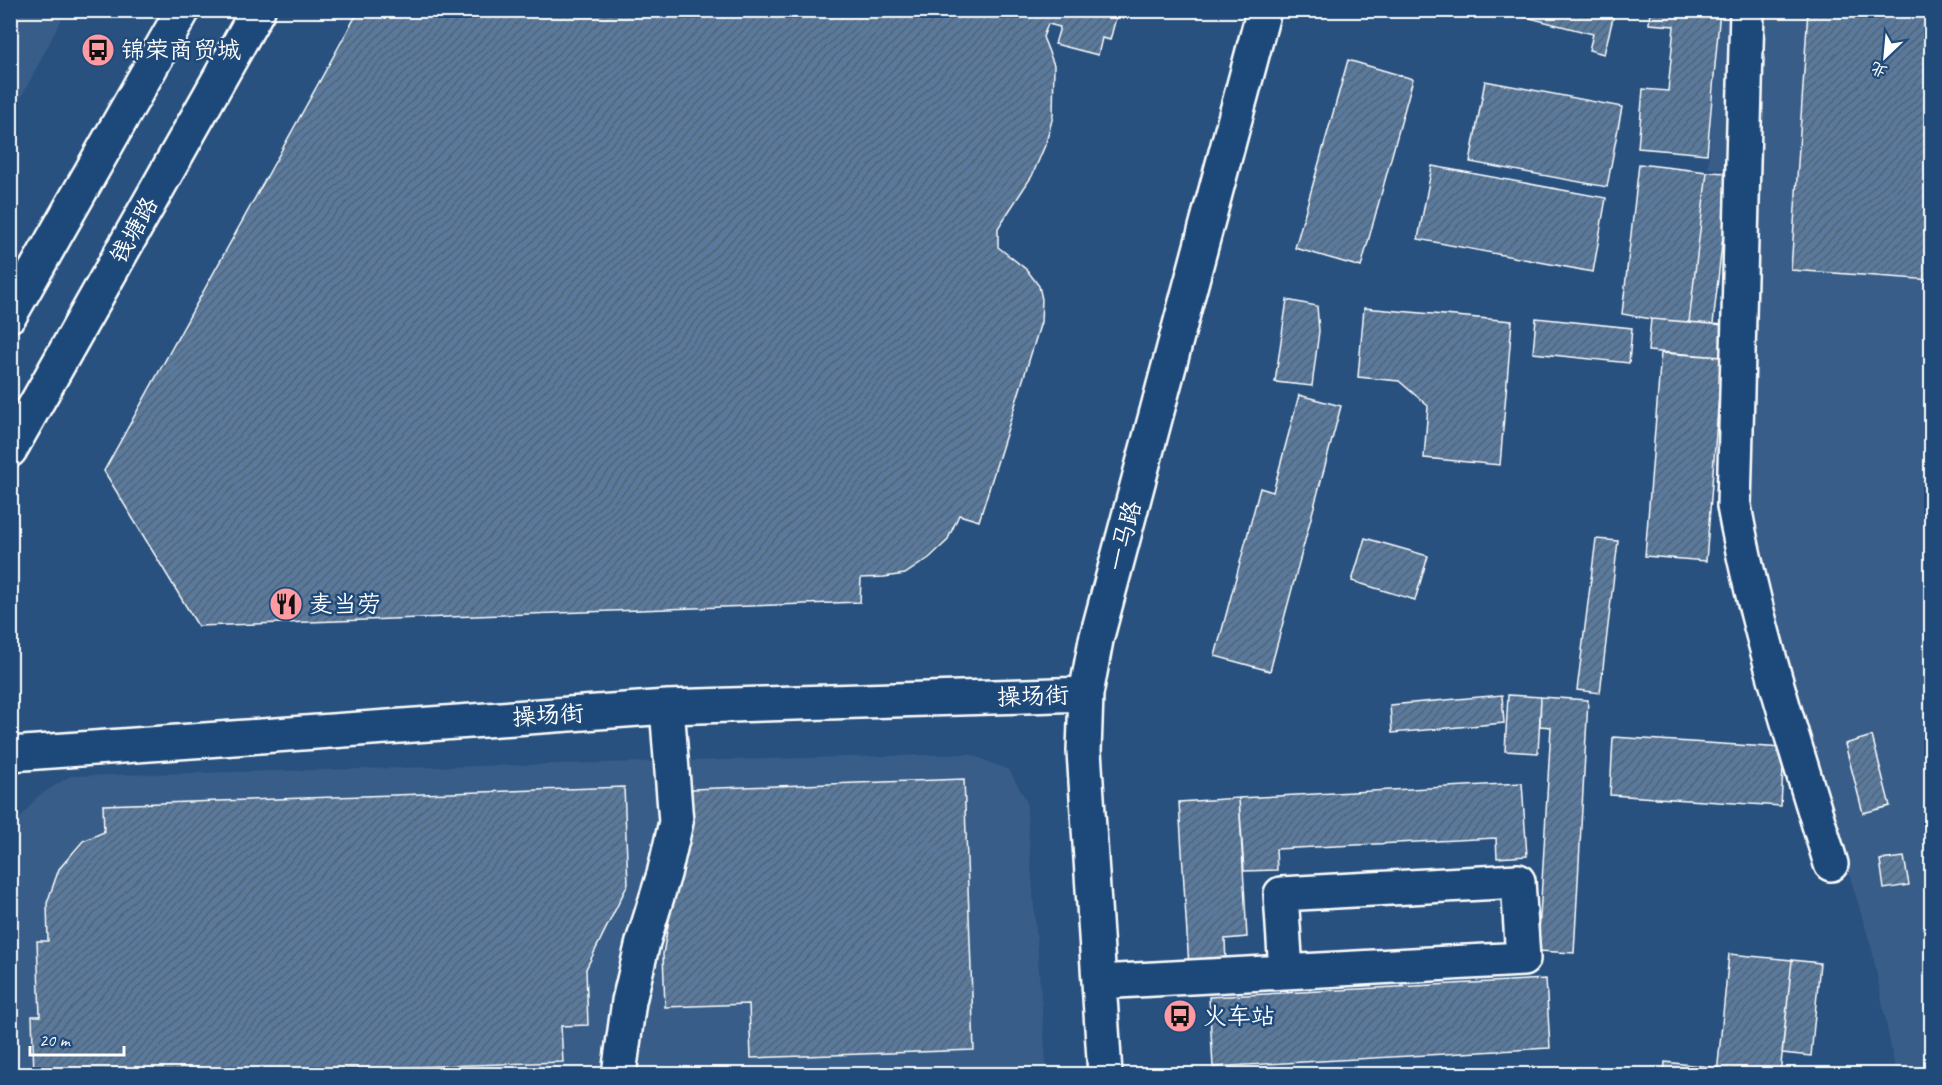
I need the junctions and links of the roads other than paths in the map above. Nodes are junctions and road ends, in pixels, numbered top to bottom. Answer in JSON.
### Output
{"nodes":[{"id":1,"x":183,"y":10,"type":"edge"},
{"id":2,"x":258,"y":10,"type":"edge"},
{"id":3,"x":1264,"y":10,"type":"edge"},
{"id":4,"x":1747,"y":10,"type":"edge"},
{"id":5,"x":13,"y":305,"type":"edge"},
{"id":6,"x":10,"y":450,"type":"edge"},
{"id":7,"x":1086,"y":694,"type":"junction"},
{"id":8,"x":668,"y":707,"type":"junction"},
{"id":9,"x":10,"y":754,"type":"edge"},
{"id":10,"x":1831,"y":864,"type":"dead end"},
{"id":11,"x":1286,"y":972,"type":"junction"},
{"id":12,"x":1099,"y":982,"type":"junction"},
{"id":13,"x":619,"y":1074,"type":"edge"},
{"id":14,"x":1105,"y":1074,"type":"edge"}],
"edges":[{"from":1,"to":5,"type":"street"},
{"from":2,"to":6,"type":"street","name":"钱塘路"},
{"from":3,"to":7,"type":"street","name":"一马路"},
{"from":4,"to":10,"type":"street"},
{"from":7,"to":8,"type":"street","name":"操场街"},
{"from":7,"to":12,"type":"street","name":"一马路"},
{"from":8,"to":9,"type":"street","name":"操场街"},
{"from":8,"to":13,"type":"street"},
{"from":11,"to":11,"type":"street"},
{"from":11,"to":12,"type":"street"},
{"from":12,"to":14,"type":"street","name":"一马路"}]}
